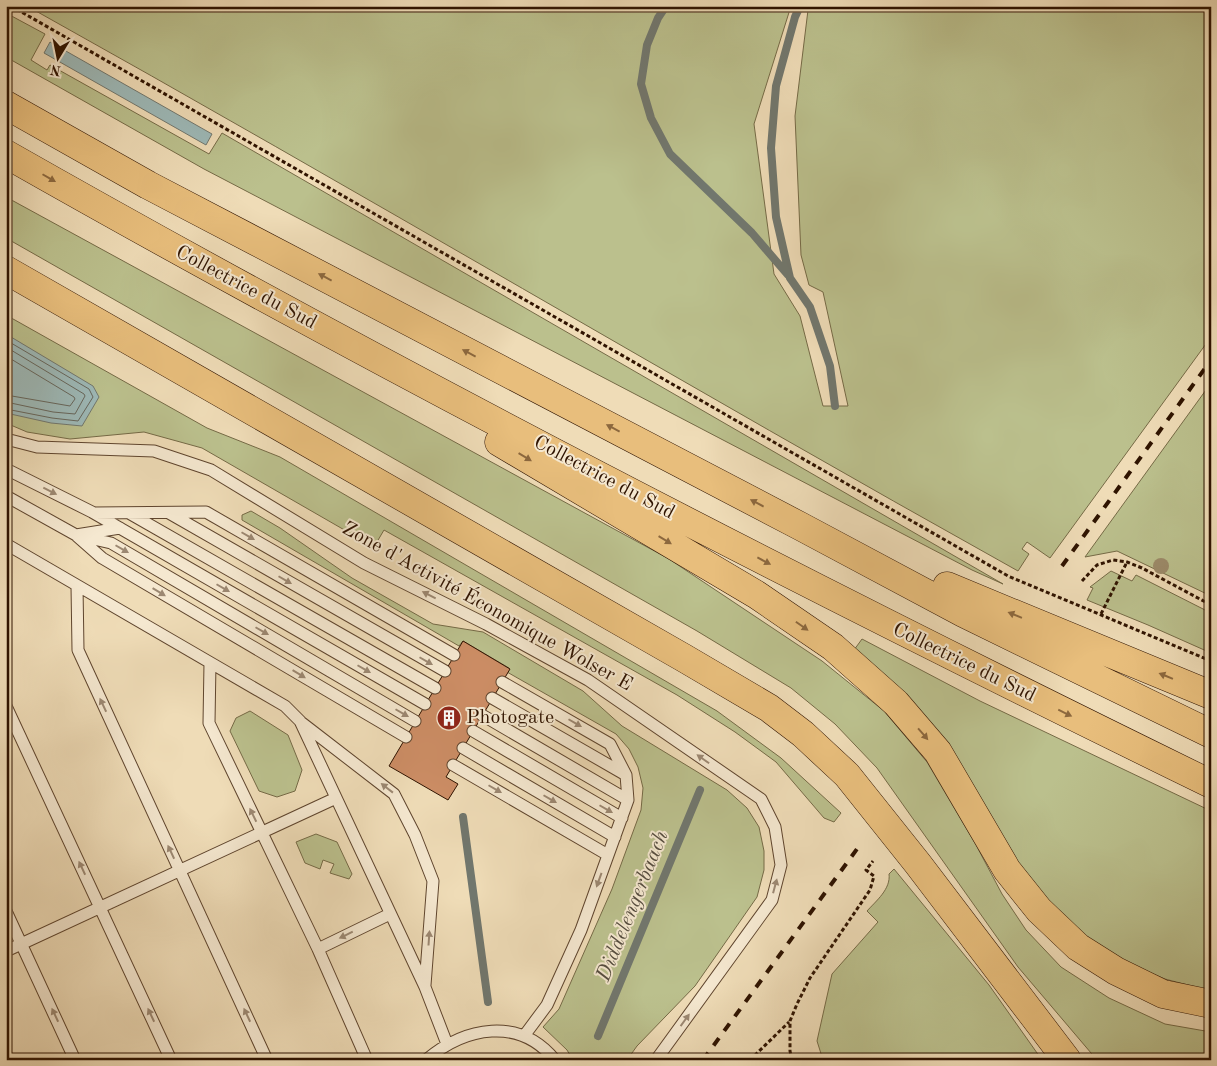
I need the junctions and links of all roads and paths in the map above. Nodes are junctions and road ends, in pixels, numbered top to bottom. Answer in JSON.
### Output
{"nodes":[{"id":1,"x":11,"y":6,"type":"edge"},
{"id":2,"x":6,"y":105,"type":"edge"},
{"id":3,"x":6,"y":154,"type":"edge"},
{"id":4,"x":166,"y":245,"type":"junction"},
{"id":5,"x":6,"y":270,"type":"edge"},
{"id":6,"x":6,"y":439,"type":"edge"},
{"id":7,"x":6,"y":469,"type":"edge"},
{"id":8,"x":6,"y":496,"type":"edge"},
{"id":9,"x":92,"y":512,"type":"junction"},
{"id":10,"x":167,"y":512,"type":"junction"},
{"id":11,"x":129,"y":514,"type":"junction"},
{"id":12,"x":800,"y":526,"type":"junction"},
{"id":13,"x":120,"y":528,"type":"junction"},
{"id":14,"x":76,"y":535,"type":"junction"},
{"id":15,"x":6,"y":544,"type":"edge"},
{"id":16,"x":1127,"y":562,"type":"junction"},
{"id":17,"x":1082,"y":581,"type":"dead end"},
{"id":18,"x":77,"y":586,"type":"junction"},
{"id":19,"x":1211,"y":605,"type":"edge"},
{"id":20,"x":1101,"y":614,"type":"junction"},
{"id":21,"x":454,"y":655,"type":"dead end"},
{"id":22,"x":1211,"y":661,"type":"edge"},
{"id":23,"x":210,"y":663,"type":"junction"},
{"id":24,"x":445,"y":671,"type":"dead end"},
{"id":25,"x":502,"y":682,"type":"dead end"},
{"id":26,"x":435,"y":688,"type":"dead end"},
{"id":27,"x":1211,"y":695,"type":"edge"},
{"id":28,"x":492,"y":698,"type":"dead end"},
{"id":29,"x":425,"y":704,"type":"dead end"},
{"id":30,"x":6,"y":706,"type":"edge"},
{"id":31,"x":482,"y":715,"type":"dead end"},
{"id":32,"x":300,"y":721,"type":"junction"},
{"id":33,"x":415,"y":721,"type":"dead end"},
{"id":34,"x":473,"y":732,"type":"dead end"},
{"id":35,"x":1211,"y":734,"type":"edge"},
{"id":36,"x":406,"y":737,"type":"dead end"},
{"id":37,"x":463,"y":748,"type":"dead end"},
{"id":38,"x":453,"y":765,"type":"dead end"},
{"id":39,"x":626,"y":775,"type":"junction"},
{"id":40,"x":1211,"y":784,"type":"edge"},
{"id":41,"x":336,"y":798,"type":"junction"},
{"id":42,"x":628,"y":800,"type":"junction"},
{"id":43,"x":622,"y":818,"type":"junction"},
{"id":44,"x":262,"y":833,"type":"junction"},
{"id":45,"x":615,"y":836,"type":"junction"},
{"id":46,"x":608,"y":855,"type":"junction"},
{"id":47,"x":873,"y":861,"type":"dead end"},
{"id":48,"x":180,"y":870,"type":"junction"},
{"id":49,"x":1007,"y":870,"type":"junction"},
{"id":50,"x":101,"y":908,"type":"junction"},
{"id":51,"x":6,"y":911,"type":"edge"},
{"id":52,"x":390,"y":914,"type":"junction"},
{"id":53,"x":22,"y":944,"type":"junction"},
{"id":54,"x":318,"y":949,"type":"junction"},
{"id":55,"x":6,"y":951,"type":"edge"},
{"id":56,"x":425,"y":987,"type":"junction"},
{"id":57,"x":1211,"y":1004,"type":"edge"},
{"id":58,"x":1211,"y":1015,"type":"edge"},
{"id":59,"x":790,"y":1021,"type":"junction"},
{"id":60,"x":524,"y":1036,"type":"junction"},
{"id":61,"x":447,"y":1044,"type":"junction"},
{"id":62,"x":1067,"y":1059,"type":"edge"},
{"id":63,"x":75,"y":1060,"type":"edge"},
{"id":64,"x":171,"y":1060,"type":"edge"},
{"id":65,"x":268,"y":1060,"type":"edge"},
{"id":66,"x":367,"y":1060,"type":"edge"},
{"id":67,"x":426,"y":1060,"type":"edge"},
{"id":68,"x":555,"y":1060,"type":"edge"},
{"id":69,"x":656,"y":1060,"type":"edge"},
{"id":70,"x":750,"y":1060,"type":"edge"},
{"id":71,"x":792,"y":1060,"type":"edge"}],
"edges":[{"from":1,"to":20,"type":"path"},
{"from":12,"to":2,"type":"main road","one_way":true},
{"from":3,"to":4,"type":"main road","name":"Collectrice du Sud","one_way":true},
{"from":4,"to":40,"type":"main road","name":"Collectrice du Sud","one_way":true},
{"from":4,"to":49,"type":"main road","one_way":true},
{"from":5,"to":62,"type":"main road"},
{"from":69,"to":6,"type":"lane","name":"Zone d'Activité Économique Wolser E","one_way":true},
{"from":7,"to":9,"type":"lane","one_way":true},
{"from":8,"to":14,"type":"lane"},
{"from":9,"to":11,"type":"lane"},
{"from":9,"to":13,"type":"lane"},
{"from":10,"to":11,"type":"lane"},
{"from":10,"to":21,"type":"lane","one_way":true},
{"from":10,"to":24,"type":"lane","one_way":true},
{"from":11,"to":26,"type":"lane"},
{"from":27,"to":12,"type":"main road","one_way":true},
{"from":12,"to":35,"type":"main road"},
{"from":13,"to":14,"type":"lane"},
{"from":13,"to":29,"type":"lane","one_way":true},
{"from":14,"to":33,"type":"lane","one_way":true},
{"from":14,"to":36,"type":"lane","one_way":true},
{"from":15,"to":18,"type":"lane"},
{"from":16,"to":17,"type":"path"},
{"from":16,"to":19,"type":"path"},
{"from":16,"to":20,"type":"path"},
{"from":18,"to":23,"type":"lane"},
{"from":48,"to":18,"type":"lane","one_way":true},
{"from":20,"to":22,"type":"path"},
{"from":23,"to":32,"type":"lane"},
{"from":44,"to":23,"type":"lane","one_way":true},
{"from":25,"to":39,"type":"lane","one_way":true},
{"from":28,"to":39,"type":"lane"},
{"from":50,"to":30,"type":"lane","one_way":true},
{"from":31,"to":42,"type":"lane"},
{"from":32,"to":41,"type":"lane"},
{"from":56,"to":32,"type":"lane","one_way":true},
{"from":34,"to":43,"type":"lane","one_way":true},
{"from":37,"to":45,"type":"lane","one_way":true},
{"from":38,"to":46,"type":"lane","one_way":true},
{"from":39,"to":42,"type":"lane"},
{"from":41,"to":44,"type":"lane"},
{"from":41,"to":52,"type":"lane"},
{"from":42,"to":43,"type":"lane"},
{"from":43,"to":45,"type":"lane"},
{"from":44,"to":48,"type":"lane"},
{"from":44,"to":54,"type":"lane"},
{"from":45,"to":46,"type":"lane"},
{"from":46,"to":60,"type":"lane","one_way":true},
{"from":47,"to":59,"type":"path"},
{"from":48,"to":50,"type":"lane"},
{"from":65,"to":48,"type":"lane","one_way":true},
{"from":49,"to":57,"type":"main road"},
{"from":49,"to":58,"type":"main road"},
{"from":50,"to":53,"type":"lane"},
{"from":64,"to":50,"type":"lane","one_way":true},
{"from":51,"to":53,"type":"lane"},
{"from":52,"to":54,"type":"lane","one_way":true},
{"from":52,"to":56,"type":"lane"},
{"from":53,"to":55,"type":"lane"},
{"from":63,"to":53,"type":"lane","one_way":true},
{"from":54,"to":66,"type":"lane"},
{"from":56,"to":61,"type":"lane"},
{"from":59,"to":70,"type":"path"},
{"from":59,"to":71,"type":"path"},
{"from":60,"to":61,"type":"lane"},
{"from":60,"to":68,"type":"lane"},
{"from":61,"to":67,"type":"lane"}]}
